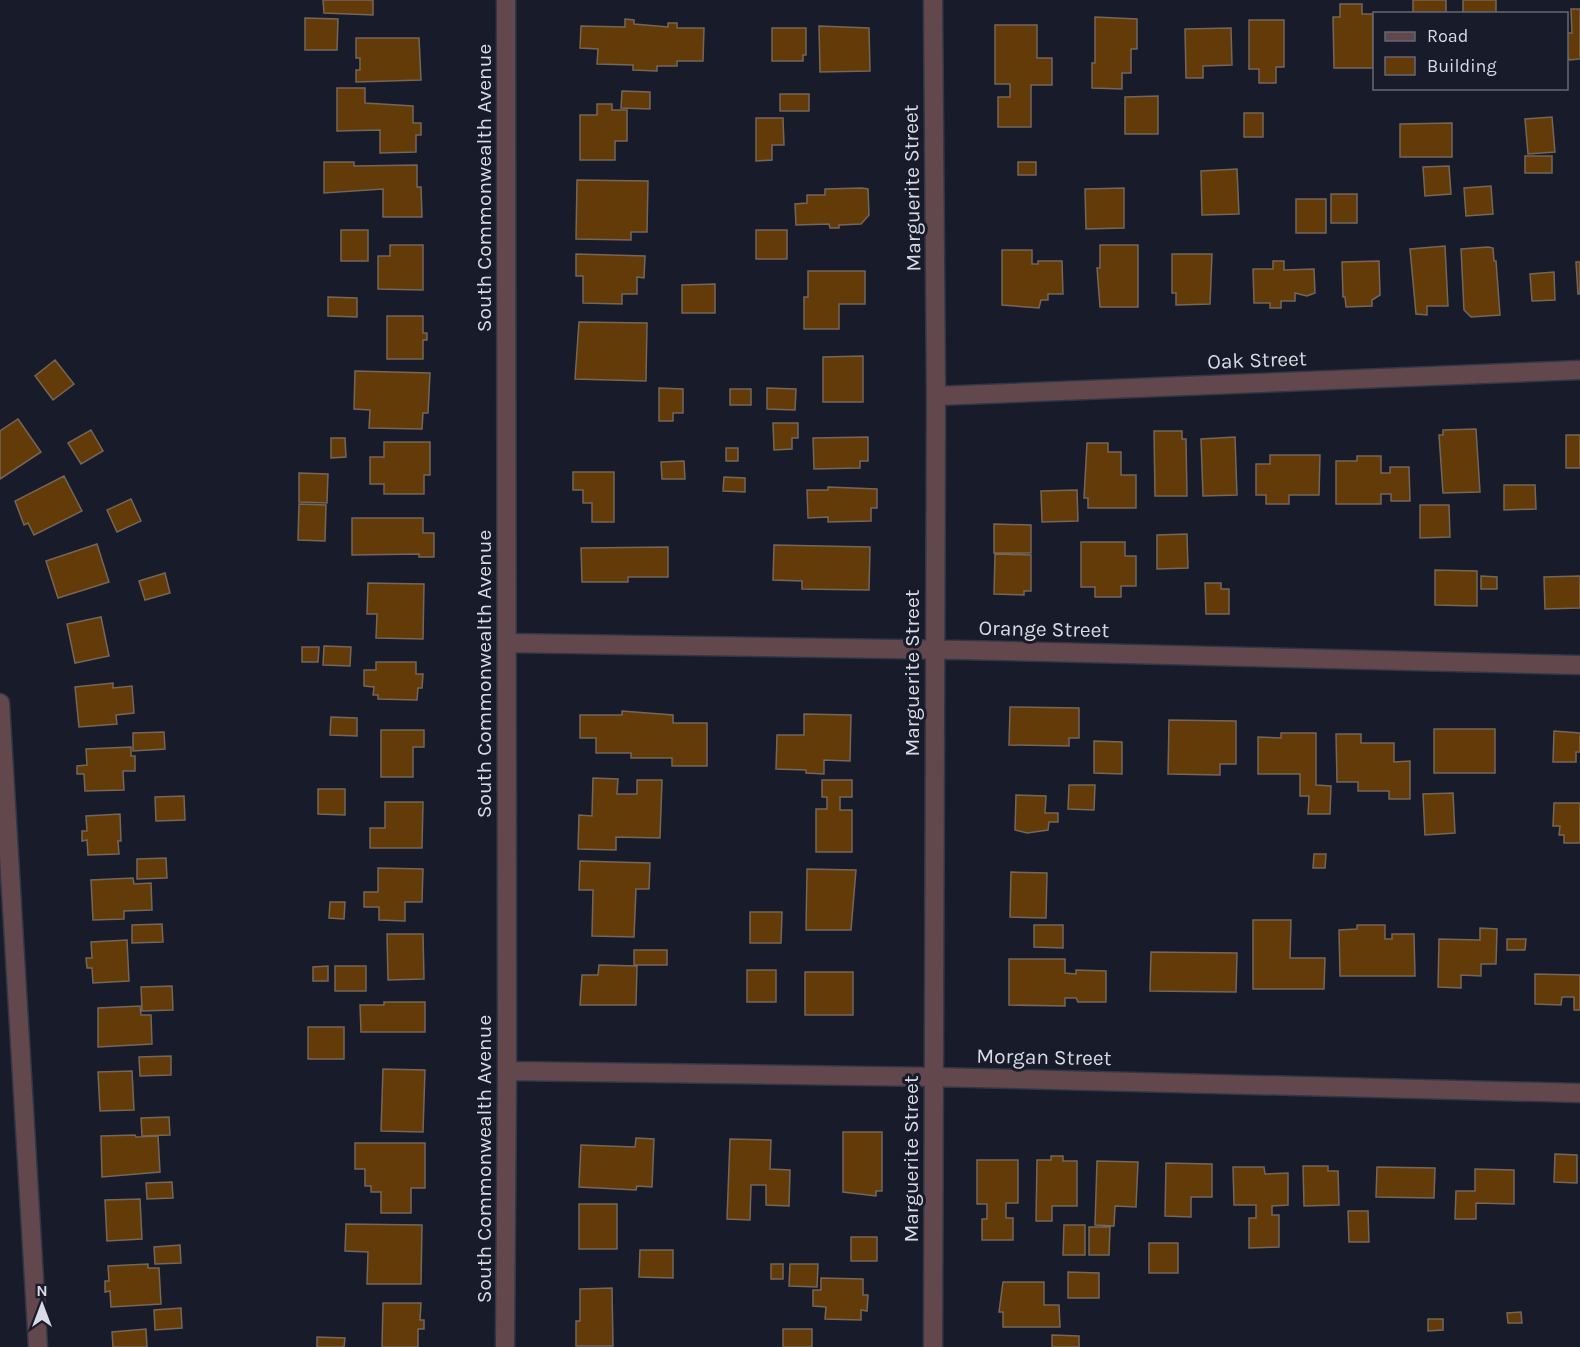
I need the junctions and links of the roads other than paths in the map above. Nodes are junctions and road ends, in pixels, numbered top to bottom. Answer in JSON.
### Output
{"nodes":[{"id":1,"x":506,"y":0,"type":"edge"},
{"id":2,"x":933,"y":0,"type":"edge"},
{"id":3,"x":1580,"y":370,"type":"edge"},
{"id":4,"x":936,"y":396,"type":"junction"},
{"id":5,"x":507,"y":643,"type":"junction"},
{"id":6,"x":934,"y":649,"type":"junction"},
{"id":7,"x":1580,"y":665,"type":"edge"},
{"id":8,"x":0,"y":703,"type":"edge"},
{"id":9,"x":507,"y":1071,"type":"junction"},
{"id":10,"x":933,"y":1077,"type":"junction"},
{"id":11,"x":1580,"y":1093,"type":"edge"},
{"id":12,"x":38,"y":1347,"type":"edge"},
{"id":13,"x":505,"y":1347,"type":"edge"},
{"id":14,"x":933,"y":1347,"type":"edge"}],
"edges":[{"from":1,"to":5,"type":"street","name":"South Commonwealth Avenue"},
{"from":2,"to":4,"type":"street","name":"Marguerite Street"},
{"from":3,"to":4,"type":"street","name":"Oak Street"},
{"from":4,"to":6,"type":"street","name":"Marguerite Street"},
{"from":5,"to":6,"type":"street","name":"Orange Street"},
{"from":5,"to":9,"type":"street","name":"South Commonwealth Avenue"},
{"from":6,"to":7,"type":"street","name":"Orange Street"},
{"from":6,"to":10,"type":"street","name":"Marguerite Street"},
{"from":8,"to":12,"type":"street"},
{"from":9,"to":10,"type":"street","name":"Morgan Street"},
{"from":9,"to":13,"type":"street","name":"South Commonwealth Avenue"},
{"from":10,"to":11,"type":"street","name":"Morgan Street"},
{"from":10,"to":14,"type":"street","name":"Marguerite Street"}]}
